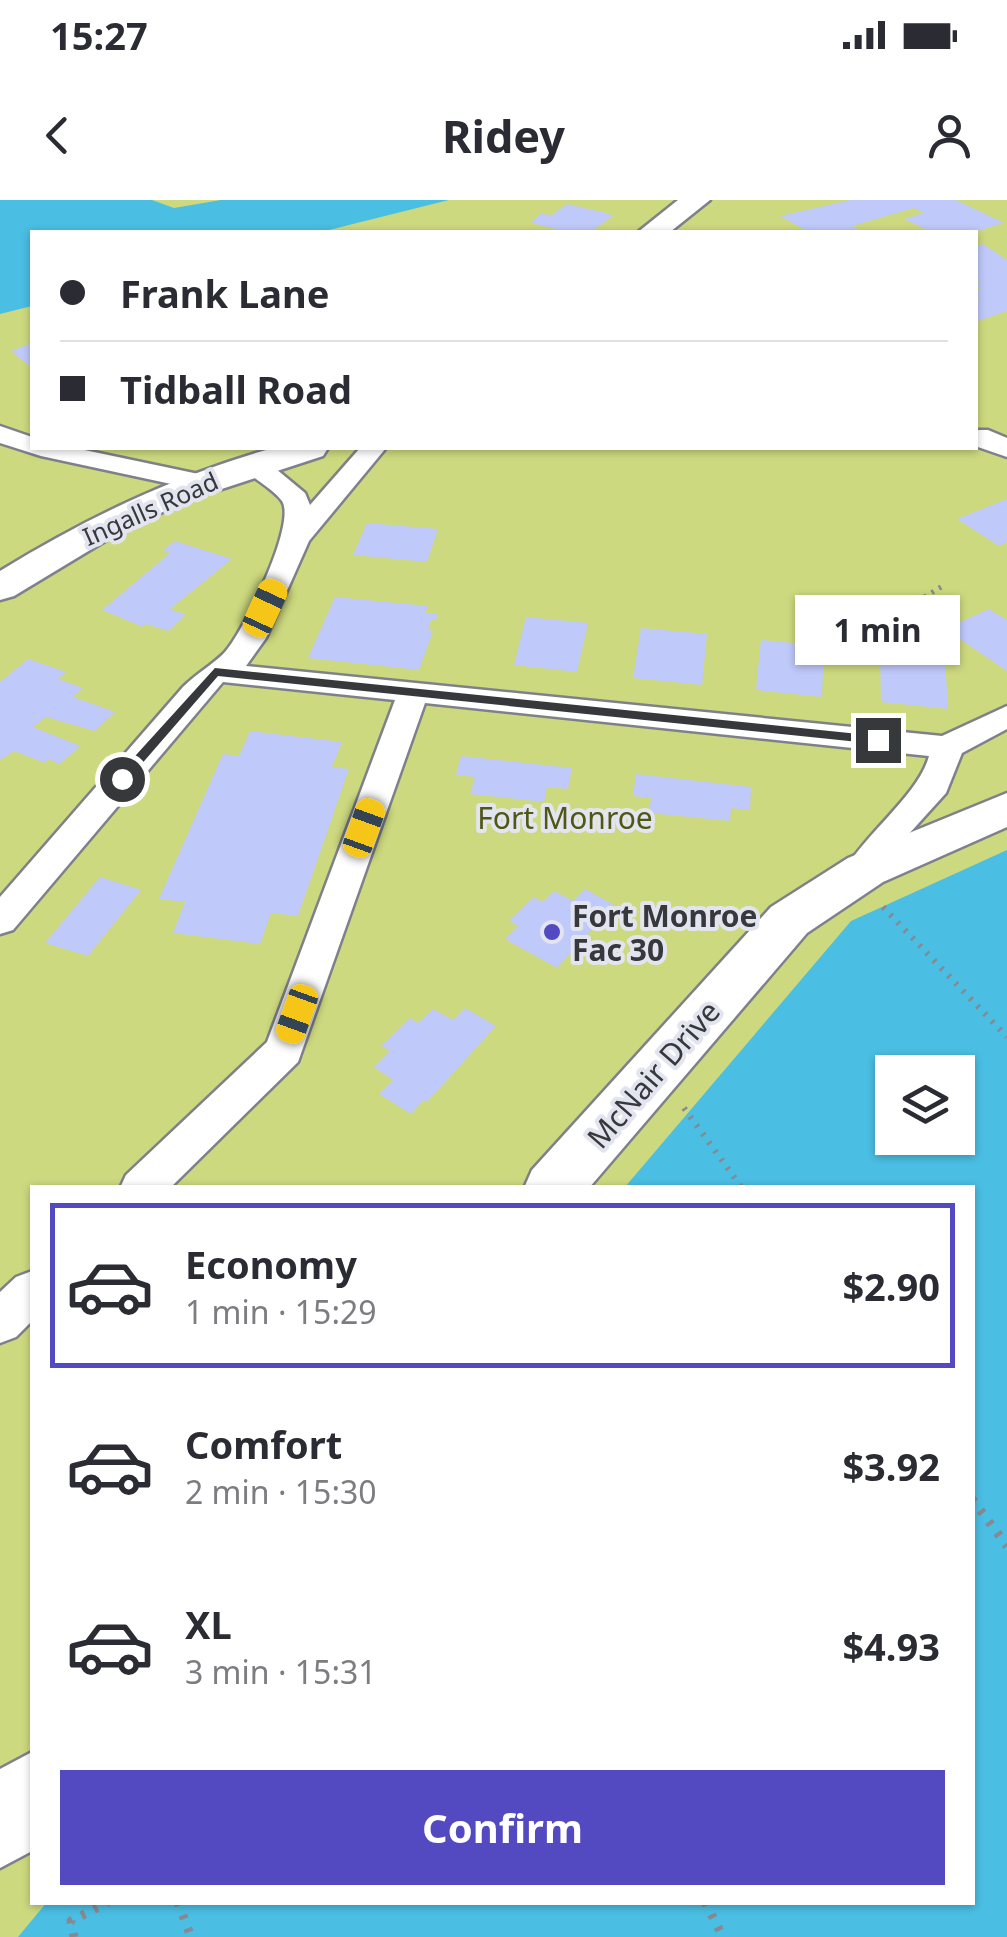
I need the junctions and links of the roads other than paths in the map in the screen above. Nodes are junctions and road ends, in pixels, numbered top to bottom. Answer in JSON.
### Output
{"nodes":[{"id":1,"x":696,"y":200,"type":"edge"},
{"id":2,"x":655,"y":230,"type":"edge"},
{"id":3,"x":0,"y":434,"type":"edge"},
{"id":4,"x":978,"y":438,"type":"edge"},
{"id":5,"x":30,"y":444,"type":"edge"},
{"id":6,"x":1007,"y":449,"type":"edge"},
{"id":7,"x":50,"y":450,"type":"edge"},
{"id":8,"x":304,"y":450,"type":"edge"},
{"id":9,"x":370,"y":450,"type":"edge"},
{"id":10,"x":255,"y":465,"type":"junction"},
{"id":11,"x":199,"y":482,"type":"junction"},
{"id":12,"x":296,"y":539,"type":"junction"},
{"id":13,"x":0,"y":588,"type":"edge"},
{"id":14,"x":215,"y":672,"type":"junction"},
{"id":15,"x":414,"y":691,"type":"junction"},
{"id":16,"x":1007,"y":716,"type":"edge"},
{"id":17,"x":947,"y":747,"type":"junction"},
{"id":18,"x":1007,"y":809,"type":"edge"},
{"id":19,"x":867,"y":883,"type":"junction"},
{"id":20,"x":0,"y":921,"type":"edge"},
{"id":21,"x":144,"y":1185,"type":"edge"},
{"id":22,"x":556,"y":1185,"type":"edge"},
{"id":23,"x":30,"y":1293,"type":"edge"},
{"id":24,"x":0,"y":1322,"type":"edge"},
{"id":25,"x":30,"y":1793,"type":"edge"},
{"id":26,"x":0,"y":1829,"type":"edge"}],
"edges":[{"from":1,"to":2,"type":"street"},
{"from":3,"to":5,"type":"street"},
{"from":4,"to":6,"type":"street"},
{"from":7,"to":11,"type":"street"},
{"from":8,"to":10,"type":"street","name":"Ingalls Road"},
{"from":9,"to":12,"type":"street"},
{"from":10,"to":11,"type":"street","name":"Ingalls Road"},
{"from":10,"to":12,"type":"street"},
{"from":11,"to":13,"type":"street","name":"Ingalls Road"},
{"from":12,"to":14,"type":"street"},
{"from":14,"to":15,"type":"street"},
{"from":14,"to":20,"type":"street"},
{"from":15,"to":17,"type":"street"},
{"from":15,"to":21,"type":"street"},
{"from":16,"to":17,"type":"street"},
{"from":17,"to":19,"type":"street"},
{"from":18,"to":19,"type":"street","name":"McNair Drive"},
{"from":19,"to":22,"type":"street","name":"McNair Drive"},
{"from":23,"to":24,"type":"street"},
{"from":25,"to":26,"type":"street"}]}
